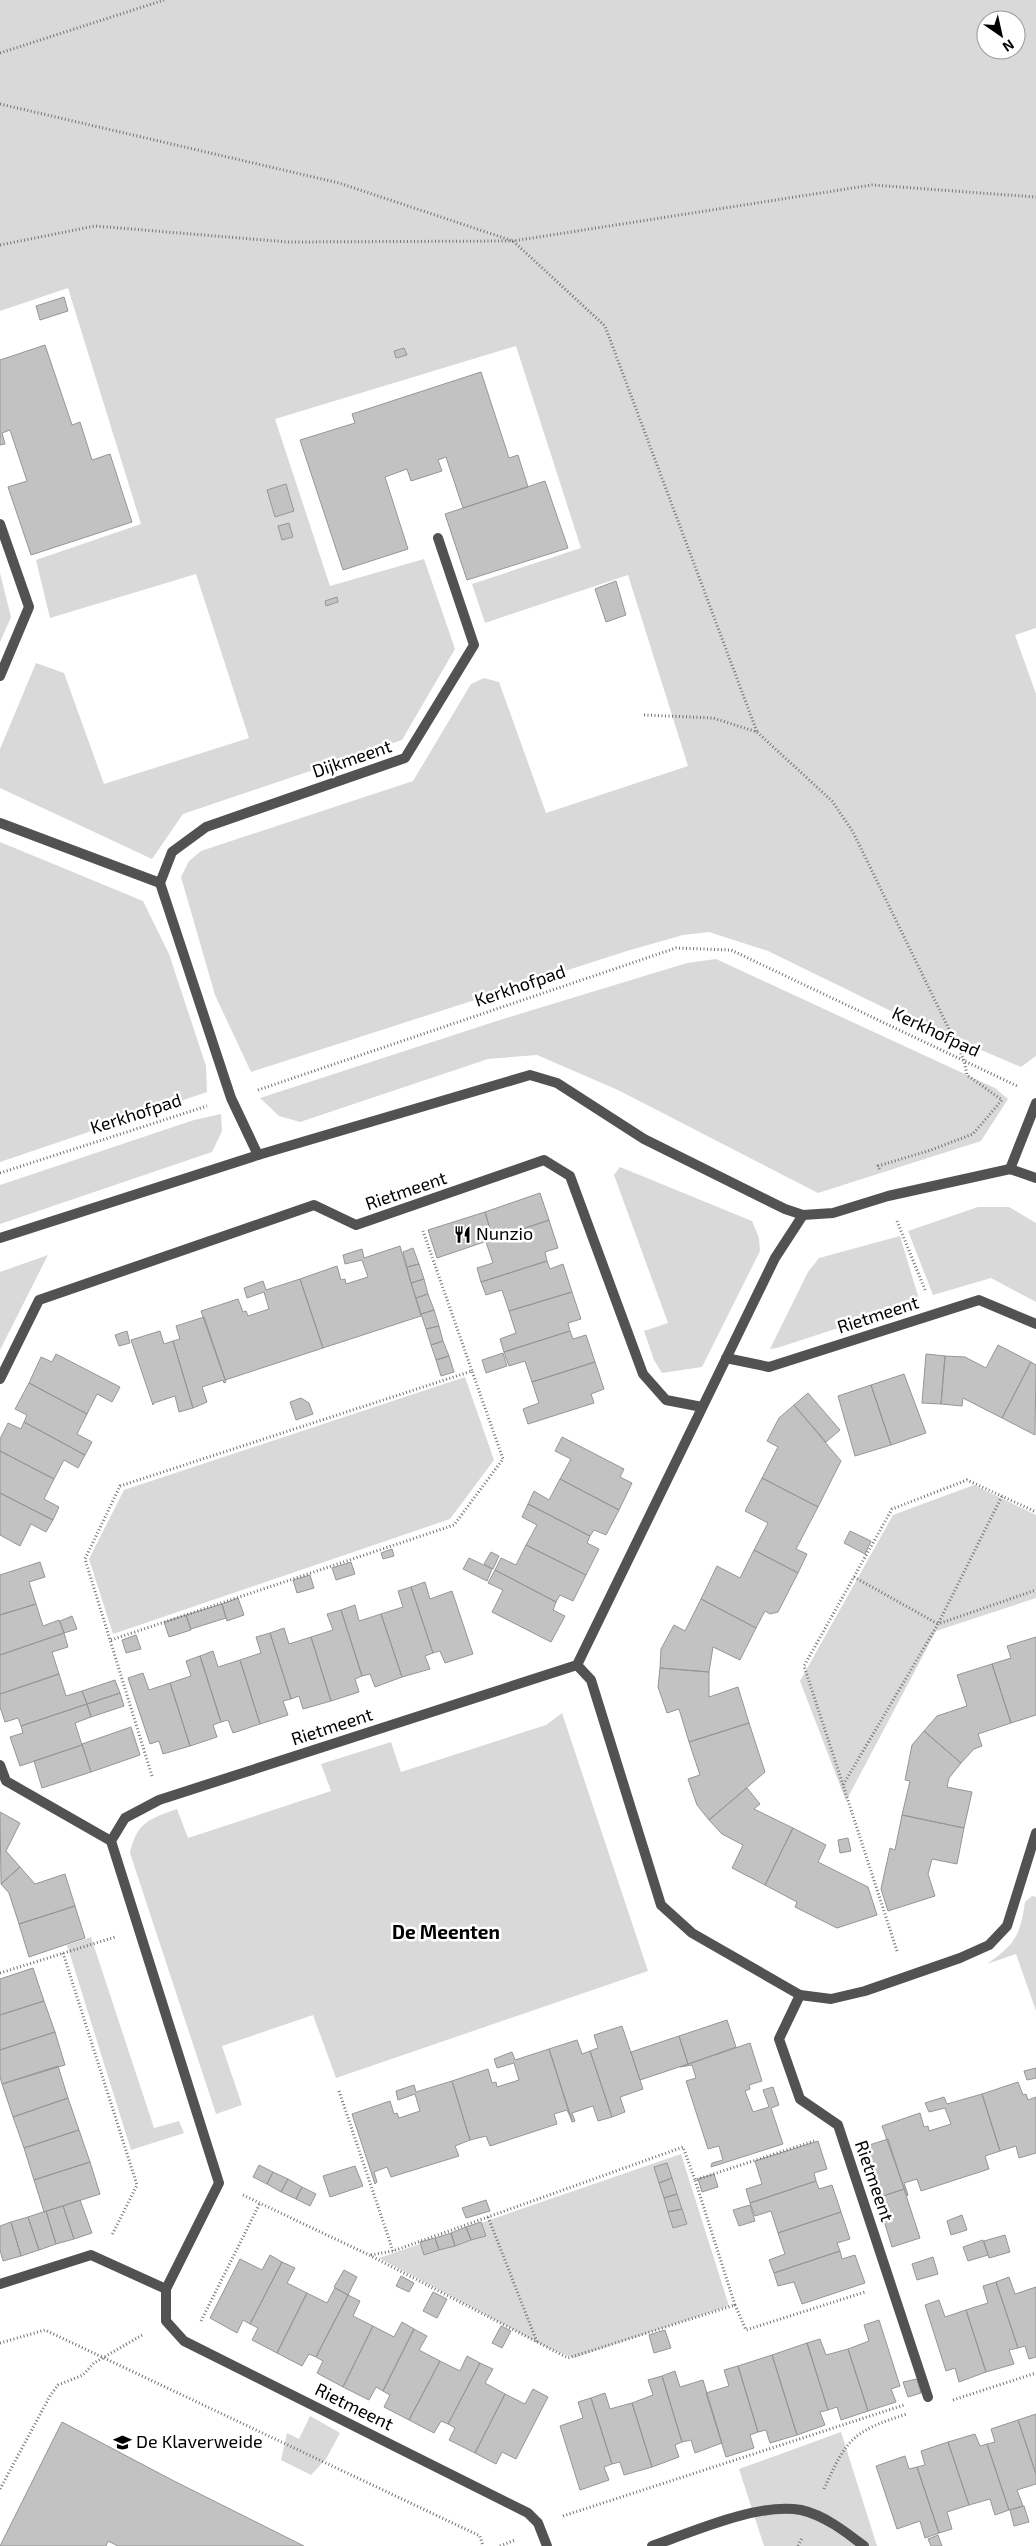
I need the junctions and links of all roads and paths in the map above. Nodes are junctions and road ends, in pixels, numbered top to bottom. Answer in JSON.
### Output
{"nodes":[{"id":1,"x":164,"y":0,"type":"edge"},
{"id":2,"x":0,"y":53,"type":"edge"},
{"id":3,"x":0,"y":104,"type":"edge"},
{"id":4,"x":1036,"y":196,"type":"edge"},
{"id":5,"x":513,"y":241,"type":"junction"},
{"id":6,"x":0,"y":245,"type":"edge"},
{"id":7,"x":0,"y":524,"type":"edge"},
{"id":8,"x":438,"y":538,"type":"dead end"},
{"id":9,"x":0,"y":676,"type":"edge"},
{"id":10,"x":644,"y":715,"type":"dead end"},
{"id":11,"x":757,"y":732,"type":"junction"},
{"id":12,"x":0,"y":823,"type":"edge"},
{"id":13,"x":160,"y":883,"type":"junction"},
{"id":14,"x":964,"y":1060,"type":"junction"},
{"id":15,"x":967,"y":1075,"type":"dead end"},
{"id":16,"x":1018,"y":1086,"type":"dead end"},
{"id":17,"x":231,"y":1098,"type":"junction"},
{"id":18,"x":1036,"y":1103,"type":"edge"},
{"id":19,"x":258,"y":1155,"type":"junction"},
{"id":20,"x":1010,"y":1169,"type":"junction"},
{"id":21,"x":0,"y":1173,"type":"edge"},
{"id":22,"x":1036,"y":1178,"type":"edge"},
{"id":23,"x":414,"y":1205,"type":"junction"},
{"id":24,"x":803,"y":1215,"type":"junction"},
{"id":25,"x":0,"y":1238,"type":"edge"},
{"id":26,"x":1036,"y":1324,"type":"edge"},
{"id":27,"x":726,"y":1358,"type":"junction"},
{"id":28,"x":472,"y":1371,"type":"junction"},
{"id":29,"x":0,"y":1379,"type":"edge"},
{"id":30,"x":702,"y":1407,"type":"junction"},
{"id":31,"x":1002,"y":1496,"type":"junction"},
{"id":32,"x":1036,"y":1512,"type":"edge"},
{"id":33,"x":854,"y":1577,"type":"junction"},
{"id":34,"x":1036,"y":1590,"type":"edge"},
{"id":35,"x":938,"y":1624,"type":"junction"},
{"id":36,"x":111,"y":1640,"type":"junction"},
{"id":37,"x":577,"y":1664,"type":"junction"},
{"id":38,"x":0,"y":1765,"type":"edge"},
{"id":39,"x":844,"y":1785,"type":"junction"},
{"id":40,"x":159,"y":1800,"type":"junction"},
{"id":41,"x":1036,"y":1833,"type":"edge"},
{"id":42,"x":111,"y":1840,"type":"junction"},
{"id":43,"x":139,"y":1929,"type":"junction"},
{"id":44,"x":63,"y":1953,"type":"junction"},
{"id":45,"x":0,"y":1974,"type":"edge"},
{"id":46,"x":906,"y":1978,"type":"junction"},
{"id":47,"x":800,"y":1995,"type":"junction"},
{"id":48,"x":339,"y":2091,"type":"dead end"},
{"id":49,"x":841,"y":2133,"type":"junction"},
{"id":50,"x":695,"y":2180,"type":"junction"},
{"id":51,"x":219,"y":2183,"type":"junction"},
{"id":52,"x":260,"y":2204,"type":"junction"},
{"id":53,"x":488,"y":2217,"type":"junction"},
{"id":54,"x":392,"y":2251,"type":"junction"},
{"id":55,"x":370,"y":2256,"type":"junction"},
{"id":56,"x":101,"y":2258,"type":"junction"},
{"id":57,"x":892,"y":2283,"type":"junction"},
{"id":58,"x":0,"y":2284,"type":"edge"},
{"id":59,"x":166,"y":2289,"type":"junction"},
{"id":60,"x":735,"y":2305,"type":"junction"},
{"id":61,"x":166,"y":2321,"type":"junction"},
{"id":62,"x":200,"y":2323,"type":"dead end"},
{"id":63,"x":537,"y":2343,"type":"junction"},
{"id":64,"x":0,"y":2344,"type":"edge"},
{"id":65,"x":103,"y":2358,"type":"junction"},
{"id":66,"x":1036,"y":2373,"type":"edge"},
{"id":67,"x":928,"y":2398,"type":"joint"},
{"id":68,"x":949,"y":2401,"type":"dead end"},
{"id":69,"x":911,"y":2413,"type":"dead end"},
{"id":70,"x":0,"y":2489,"type":"edge"},
{"id":71,"x":813,"y":2514,"type":"junction"},
{"id":72,"x":559,"y":2517,"type":"dead end"},
{"id":73,"x":483,"y":2546,"type":"edge"},
{"id":74,"x":547,"y":2546,"type":"edge"},
{"id":75,"x":652,"y":2546,"type":"edge"},
{"id":76,"x":798,"y":2546,"type":"edge"},
{"id":77,"x":864,"y":2546,"type":"edge"}],
"edges":[{"from":1,"to":2,"type":"path"},
{"from":3,"to":5,"type":"path"},
{"from":4,"to":5,"type":"path"},
{"from":5,"to":6,"type":"path"},
{"from":5,"to":11,"type":"path"},
{"from":7,"to":9,"type":"street"},
{"from":8,"to":13,"type":"street","name":"Dijkmeent"},
{"from":10,"to":11,"type":"path"},
{"from":11,"to":14,"type":"path"},
{"from":12,"to":13,"type":"street"},
{"from":13,"to":17,"type":"street"},
{"from":14,"to":15,"type":"path"},
{"from":14,"to":16,"type":"path","name":"Kerkhofpad"},
{"from":14,"to":17,"type":"path","name":"Kerkhofpad"},
{"from":17,"to":19,"type":"street"},
{"from":17,"to":21,"type":"path","name":"Kerkhofpad"},
{"from":18,"to":20,"type":"street"},
{"from":19,"to":24,"type":"street"},
{"from":19,"to":25,"type":"street"},
{"from":20,"to":22,"type":"street"},
{"from":20,"to":24,"type":"street"},
{"from":23,"to":28,"type":"path"},
{"from":23,"to":29,"type":"street","name":"Rietmeent"},
{"from":23,"to":30,"type":"street","name":"Rietmeent"},
{"from":24,"to":27,"type":"street"},
{"from":26,"to":27,"type":"street","name":"Rietmeent"},
{"from":27,"to":30,"type":"street"},
{"from":28,"to":36,"type":"path"},
{"from":28,"to":36,"type":"path"},
{"from":30,"to":37,"type":"street"},
{"from":31,"to":32,"type":"path"},
{"from":31,"to":33,"type":"path"},
{"from":31,"to":35,"type":"path"},
{"from":33,"to":35,"type":"path"},
{"from":33,"to":39,"type":"path"},
{"from":34,"to":35,"type":"path"},
{"from":35,"to":39,"type":"path"},
{"from":36,"to":40,"type":"path"},
{"from":37,"to":40,"type":"street","name":"Rietmeent"},
{"from":37,"to":47,"type":"street"},
{"from":38,"to":42,"type":"street"},
{"from":39,"to":46,"type":"path"},
{"from":40,"to":42,"type":"street","name":"Rietmeent"},
{"from":41,"to":46,"type":"street"},
{"from":42,"to":43,"type":"street"},
{"from":43,"to":44,"type":"path"},
{"from":43,"to":51,"type":"street"},
{"from":44,"to":45,"type":"path"},
{"from":44,"to":56,"type":"path"},
{"from":46,"to":47,"type":"street"},
{"from":47,"to":49,"type":"street","name":"Rietmeent"},
{"from":48,"to":54,"type":"path"},
{"from":49,"to":50,"type":"path"},
{"from":49,"to":57,"type":"street","name":"Rietmeent"},
{"from":50,"to":53,"type":"path"},
{"from":50,"to":60,"type":"path"},
{"from":51,"to":52,"type":"path"},
{"from":51,"to":59,"type":"street"},
{"from":52,"to":55,"type":"path"},
{"from":52,"to":62,"type":"path"},
{"from":53,"to":54,"type":"path"},
{"from":53,"to":63,"type":"path"},
{"from":54,"to":55,"type":"path"},
{"from":55,"to":63,"type":"path"},
{"from":56,"to":58,"type":"street"},
{"from":56,"to":59,"type":"street"},
{"from":57,"to":60,"type":"path"},
{"from":57,"to":67,"type":"street","name":"Rietmeent"},
{"from":59,"to":61,"type":"street"},
{"from":60,"to":63,"type":"path"},
{"from":61,"to":65,"type":"path"},
{"from":61,"to":74,"type":"street","name":"Rietmeent"},
{"from":64,"to":65,"type":"path"},
{"from":65,"to":70,"type":"path"},
{"from":65,"to":73,"type":"path"},
{"from":66,"to":68,"type":"path"},
{"from":67,"to":72,"type":"path"},
{"from":69,"to":71,"type":"path"},
{"from":71,"to":75,"type":"street"},
{"from":71,"to":76,"type":"path"},
{"from":71,"to":77,"type":"street"}]}
